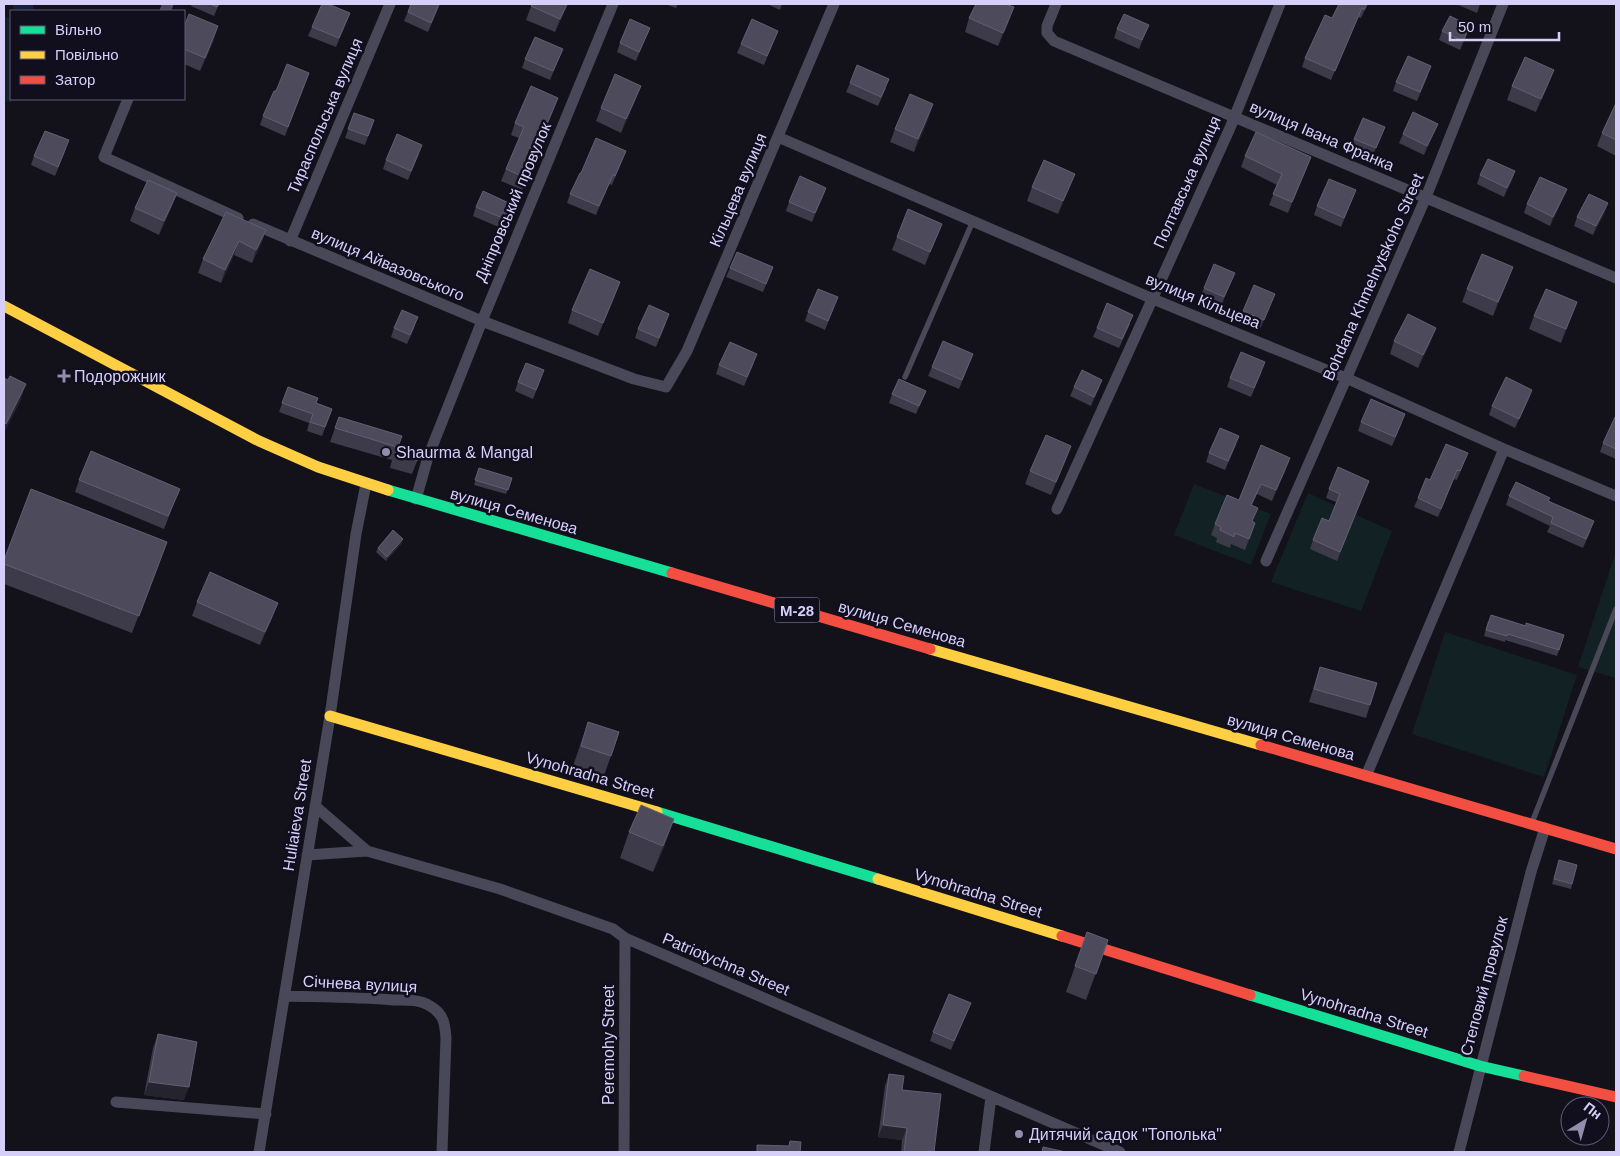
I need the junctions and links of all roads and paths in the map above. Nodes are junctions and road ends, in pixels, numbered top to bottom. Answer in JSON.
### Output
{"nodes":[{"id":1,"x":390,"y":4,"type":"edge"},
{"id":2,"x":613,"y":4,"type":"edge"},
{"id":3,"x":834,"y":4,"type":"edge"},
{"id":4,"x":1056,"y":4,"type":"edge"},
{"id":5,"x":1280,"y":4,"type":"edge"},
{"id":6,"x":1503,"y":4,"type":"edge"},
{"id":7,"x":128,"y":100,"type":"edge"},
{"id":8,"x":1233,"y":116,"type":"junction"},
{"id":9,"x":778,"y":137,"type":"junction"},
{"id":10,"x":1426,"y":197,"type":"junction"},
{"id":11,"x":973,"y":221,"type":"junction"},
{"id":12,"x":290,"y":241,"type":"junction"},
{"id":13,"x":1616,"y":278,"type":"edge"},
{"id":14,"x":1153,"y":298,"type":"junction"},
{"id":15,"x":4,"y":306,"type":"edge"},
{"id":16,"x":482,"y":321,"type":"junction"},
{"id":17,"x":905,"y":377,"type":"dead end"},
{"id":18,"x":1346,"y":378,"type":"junction"},
{"id":19,"x":666,"y":387,"type":"joint"},
{"id":20,"x":1504,"y":449,"type":"junction"},
{"id":21,"x":366,"y":484,"type":"junction"},
{"id":22,"x":1616,"y":496,"type":"edge"},
{"id":23,"x":416,"y":499,"type":"junction"},
{"id":24,"x":1058,"y":509,"type":"dead end"},
{"id":25,"x":1266,"y":561,"type":"dead end"},
{"id":26,"x":1616,"y":609,"type":"edge"},
{"id":27,"x":330,"y":716,"type":"junction"},
{"id":28,"x":1366,"y":776,"type":"junction"},
{"id":29,"x":315,"y":806,"type":"junction"},
{"id":30,"x":1532,"y":824,"type":"junction"},
{"id":31,"x":1545,"y":828,"type":"junction"},
{"id":32,"x":1616,"y":849,"type":"edge"},
{"id":33,"x":367,"y":851,"type":"junction"},
{"id":34,"x":307,"y":855,"type":"junction"},
{"id":35,"x":625,"y":938,"type":"junction"},
{"id":36,"x":286,"y":996,"type":"junction"},
{"id":37,"x":1480,"y":1066,"type":"junction"},
{"id":38,"x":991,"y":1097,"type":"junction"},
{"id":39,"x":1616,"y":1097,"type":"edge"},
{"id":40,"x":116,"y":1102,"type":"dead end"},
{"id":41,"x":266,"y":1114,"type":"junction"},
{"id":42,"x":259,"y":1152,"type":"edge"},
{"id":43,"x":442,"y":1152,"type":"edge"},
{"id":44,"x":624,"y":1152,"type":"edge"},
{"id":45,"x":984,"y":1152,"type":"edge"},
{"id":46,"x":1120,"y":1152,"type":"edge"},
{"id":47,"x":1459,"y":1152,"type":"edge"}],
"edges":[{"from":1,"to":12,"type":"street","name":"Тираспольська вулиця"},
{"from":2,"to":16,"type":"street","name":"Дніпровський провулок"},
{"from":3,"to":9,"type":"street","name":"Кільцева вулиця"},
{"from":4,"to":8,"type":"street","name":"вулиця Івана Франка"},
{"from":5,"to":8,"type":"street","name":"Полтавська вулиця"},
{"from":6,"to":10,"type":"street","name":"Bohdana Khmelnytskoho Street"},
{"from":7,"to":12,"type":"street","name":"вулиця Айвазовського"},
{"from":8,"to":10,"type":"street","name":"вулиця Івана Франка"},
{"from":8,"to":14,"type":"street","name":"Полтавська вулиця"},
{"from":9,"to":11,"type":"street","name":"вулиця Кільцева"},
{"from":9,"to":19,"type":"street","name":"Кільцева вулиця"},
{"from":10,"to":13,"type":"street","name":"вулиця Івана Франка"},
{"from":10,"to":18,"type":"street","name":"Bohdana Khmelnytskoho Street"},
{"from":11,"to":14,"type":"street","name":"вулиця Кільцева"},
{"from":11,"to":17,"type":"lane"},
{"from":12,"to":16,"type":"street","name":"вулиця Айвазовського"},
{"from":14,"to":18,"type":"street","name":"вулиця Кільцева"},
{"from":14,"to":24,"type":"street","name":"Полтавська вулиця"},
{"from":15,"to":21,"type":"main road","name":"вулиця Семенова","number":"М-28"},
{"from":16,"to":19,"type":"street","name":"вулиця Айвазовського"},
{"from":16,"to":23,"type":"street","name":"Дніпровський провулок"},
{"from":18,"to":20,"type":"street","name":"вулиця Кільцева"},
{"from":18,"to":25,"type":"street","name":"Bohdana Khmelnytskoho Street"},
{"from":20,"to":22,"type":"street","name":"вулиця Кільцева"},
{"from":20,"to":28,"type":"street"},
{"from":21,"to":23,"type":"main road","name":"вулиця Семенова","number":"М-28"},
{"from":21,"to":27,"type":"street","name":"Huliaieva Street"},
{"from":23,"to":28,"type":"main road","name":"вулиця Семенова","number":"М-28"},
{"from":26,"to":30,"type":"lane"},
{"from":27,"to":29,"type":"street","name":"Huliaieva Street"},
{"from":27,"to":37,"type":"main road","name":"Vynohradna Street"},
{"from":28,"to":30,"type":"main road","name":"вулиця Семенова","number":"М-28"},
{"from":29,"to":33,"type":"street"},
{"from":29,"to":34,"type":"street","name":"Huliaieva Street"},
{"from":30,"to":31,"type":"main road","name":"вулиця Семенова","number":"М-28"},
{"from":31,"to":32,"type":"main road","name":"вулиця Семенова","number":"М-28"},
{"from":31,"to":37,"type":"street","name":"Степовий провулок"},
{"from":33,"to":34,"type":"street","name":"Patriotychna Street"},
{"from":33,"to":35,"type":"street","name":"Patriotychna Street"},
{"from":34,"to":36,"type":"street","name":"Huliaieva Street"},
{"from":35,"to":38,"type":"street","name":"Patriotychna Street"},
{"from":35,"to":44,"type":"street","name":"Peremohy Street"},
{"from":36,"to":41,"type":"street","name":"Huliaieva Street"},
{"from":36,"to":43,"type":"street","name":"Січнева вулиця"},
{"from":37,"to":39,"type":"main road","name":"Vynohradna Street"},
{"from":37,"to":47,"type":"street","name":"Степовий провулок"},
{"from":38,"to":45,"type":"street"},
{"from":38,"to":46,"type":"street","name":"Patriotychna Street"},
{"from":40,"to":41,"type":"street"},
{"from":41,"to":42,"type":"street","name":"Huliaieva Street"}]}
